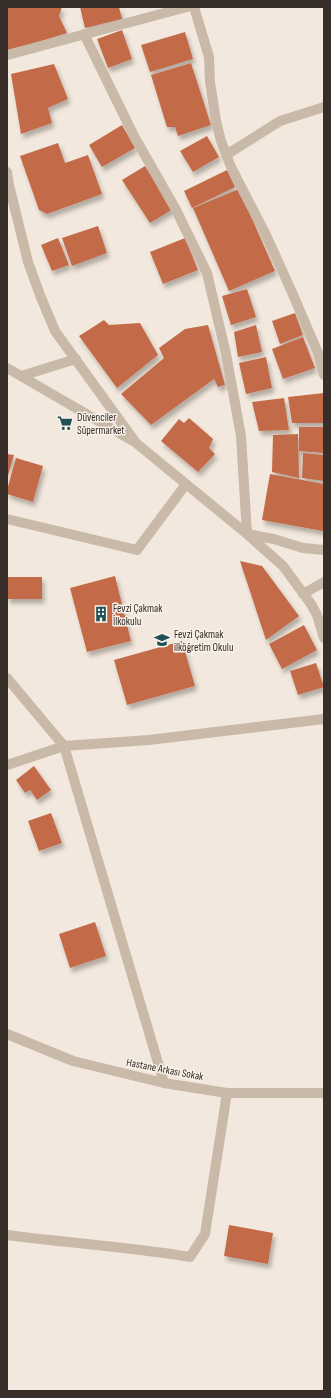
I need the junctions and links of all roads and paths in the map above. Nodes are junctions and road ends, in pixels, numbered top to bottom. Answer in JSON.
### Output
{"nodes":[{"id":1,"x":187,"y":7,"type":"edge"},
{"id":2,"x":194,"y":7,"type":"edge"},
{"id":3,"x":84,"y":34,"type":"junction"},
{"id":4,"x":7,"y":55,"type":"edge"},
{"id":5,"x":324,"y":107,"type":"edge"},
{"id":6,"x":226,"y":154,"type":"junction"},
{"id":7,"x":7,"y":172,"type":"edge"},
{"id":8,"x":8,"y":185,"type":"edge"},
{"id":9,"x":321,"y":351,"type":"edge"},
{"id":10,"x":76,"y":359,"type":"junction"},
{"id":11,"x":7,"y":368,"type":"edge"},
{"id":12,"x":324,"y":375,"type":"edge"},
{"id":13,"x":20,"y":376,"type":"junction"},
{"id":14,"x":136,"y":443,"type":"junction"},
{"id":15,"x":186,"y":484,"type":"junction"},
{"id":16,"x":7,"y":519,"type":"edge"},
{"id":17,"x":247,"y":534,"type":"junction"},
{"id":18,"x":324,"y":550,"type":"edge"},
{"id":19,"x":324,"y":582,"type":"edge"},
{"id":20,"x":303,"y":594,"type":"junction"},
{"id":21,"x":324,"y":638,"type":"edge"},
{"id":22,"x":7,"y":678,"type":"edge"},
{"id":23,"x":324,"y":719,"type":"edge"},
{"id":24,"x":64,"y":746,"type":"junction"},
{"id":25,"x":7,"y":766,"type":"edge"},
{"id":26,"x":7,"y":1034,"type":"edge"},
{"id":27,"x":164,"y":1083,"type":"junction"},
{"id":28,"x":227,"y":1093,"type":"junction"},
{"id":29,"x":324,"y":1093,"type":"edge"},
{"id":30,"x":7,"y":1234,"type":"edge"}],
"edges":[{"from":1,"to":3,"type":"street"},
{"from":2,"to":6,"type":"street"},
{"from":3,"to":4,"type":"street"},
{"from":3,"to":17,"type":"street"},
{"from":5,"to":6,"type":"street"},
{"from":6,"to":9,"type":"street"},
{"from":7,"to":8,"type":"street"},
{"from":8,"to":10,"type":"street"},
{"from":9,"to":12,"type":"street"},
{"from":10,"to":13,"type":"street"},
{"from":10,"to":14,"type":"street"},
{"from":11,"to":13,"type":"street"},
{"from":13,"to":14,"type":"street"},
{"from":14,"to":15,"type":"street"},
{"from":15,"to":16,"type":"street"},
{"from":15,"to":17,"type":"street"},
{"from":17,"to":18,"type":"street"},
{"from":17,"to":20,"type":"street"},
{"from":19,"to":20,"type":"street"},
{"from":20,"to":21,"type":"street"},
{"from":22,"to":24,"type":"street"},
{"from":23,"to":24,"type":"street"},
{"from":24,"to":25,"type":"street"},
{"from":24,"to":27,"type":"street"},
{"from":26,"to":27,"type":"street","name":"Hastane Arkası Sokak"},
{"from":27,"to":28,"type":"street","name":"Hastane Arkası Sokak"},
{"from":28,"to":29,"type":"street","name":"Hastane Arkası Sokak"},
{"from":28,"to":30,"type":"street"}]}
